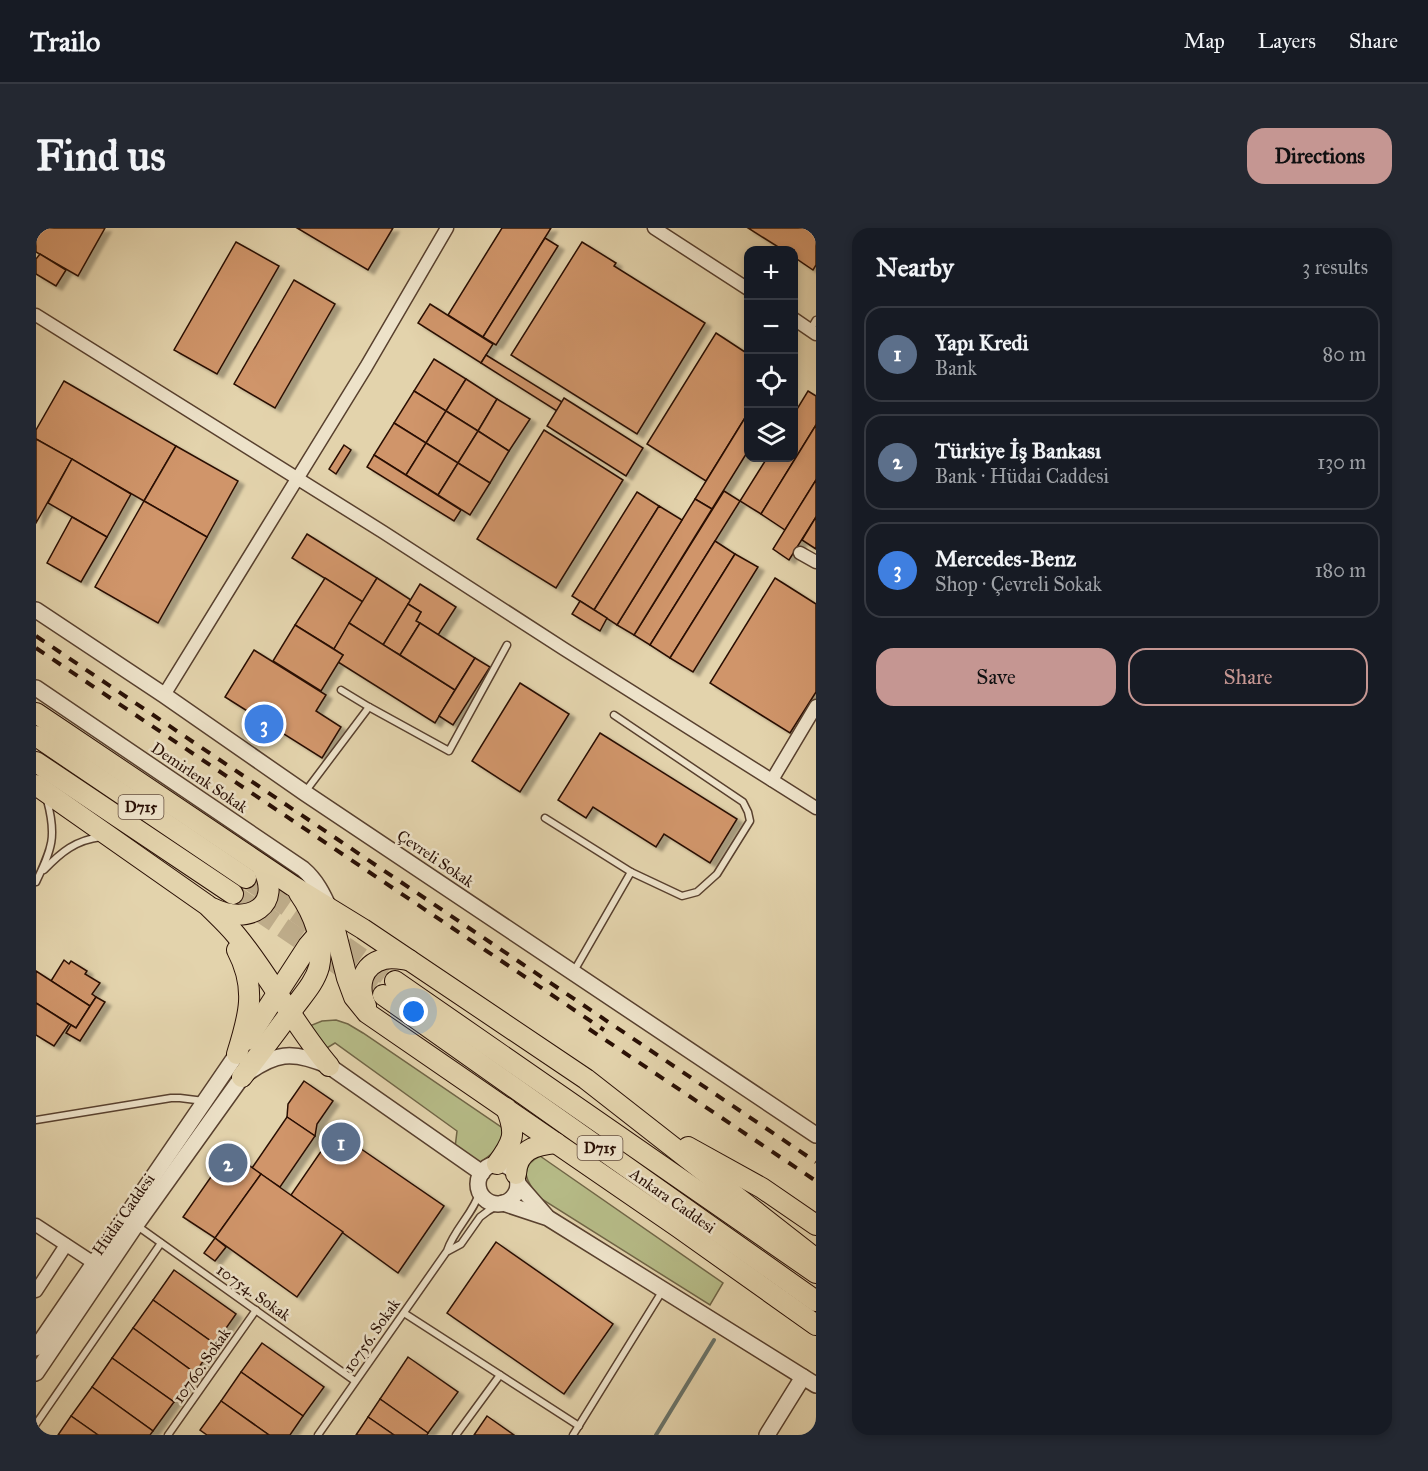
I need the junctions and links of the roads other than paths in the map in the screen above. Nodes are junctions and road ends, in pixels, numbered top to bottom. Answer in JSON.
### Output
{"nodes":[{"id":1,"x":447,"y":228,"type":"edge"},
{"id":2,"x":654,"y":228,"type":"edge"},
{"id":3,"x":744,"y":287,"type":"edge"},
{"id":4,"x":36,"y":315,"type":"edge"},
{"id":5,"x":798,"y":321,"type":"edge"},
{"id":6,"x":814,"y":328,"type":"edge"},
{"id":7,"x":297,"y":478,"type":"junction"},
{"id":8,"x":801,"y":552,"type":"dead end"},
{"id":9,"x":816,"y":562,"type":"edge"},
{"id":10,"x":36,"y":610,"type":"edge"},
{"id":11,"x":507,"y":645,"type":"dead end"},
{"id":12,"x":36,"y":688,"type":"edge"},
{"id":13,"x":341,"y":690,"type":"dead end"},
{"id":14,"x":164,"y":695,"type":"junction"},
{"id":15,"x":816,"y":706,"type":"edge"},
{"id":16,"x":369,"y":707,"type":"junction"},
{"id":17,"x":36,"y":713,"type":"edge"},
{"id":18,"x":614,"y":715,"type":"dead end"},
{"id":19,"x":36,"y":736,"type":"edge"},
{"id":20,"x":36,"y":762,"type":"edge"},
{"id":21,"x":772,"y":780,"type":"junction"},
{"id":22,"x":40,"y":788,"type":"edge"},
{"id":23,"x":305,"y":793,"type":"junction"},
{"id":24,"x":816,"y":808,"type":"edge"},
{"id":25,"x":545,"y":818,"type":"dead end"},
{"id":26,"x":110,"y":836,"type":"junction"},
{"id":27,"x":261,"y":865,"type":"junction"},
{"id":28,"x":631,"y":872,"type":"junction"},
{"id":29,"x":39,"y":874,"type":"junction"},
{"id":30,"x":246,"y":878,"type":"tunnel mouth"},
{"id":31,"x":170,"y":879,"type":"junction"},
{"id":32,"x":36,"y":882,"type":"edge"},
{"id":33,"x":296,"y":888,"type":"junction"},
{"id":34,"x":233,"y":894,"type":"tunnel mouth"},
{"id":35,"x":207,"y":905,"type":"junction"},
{"id":36,"x":327,"y":924,"type":"junction"},
{"id":37,"x":409,"y":960,"type":"junction"},
{"id":38,"x":574,"y":972,"type":"junction"},
{"id":39,"x":277,"y":995,"type":"junction"},
{"id":40,"x":290,"y":1013,"type":"junction"},
{"id":41,"x":376,"y":1019,"type":"junction"},
{"id":42,"x":237,"y":1054,"type":"junction"},
{"id":43,"x":329,"y":1066,"type":"junction"},
{"id":44,"x":243,"y":1077,"type":"junction"},
{"id":45,"x":206,"y":1102,"type":"junction"},
{"id":46,"x":506,"y":1108,"type":"junction"},
{"id":47,"x":635,"y":1117,"type":"junction"},
{"id":48,"x":36,"y":1120,"type":"edge"},
{"id":49,"x":815,"y":1131,"type":"edge"},
{"id":50,"x":556,"y":1143,"type":"junction"},
{"id":51,"x":489,"y":1169,"type":"junction"},
{"id":52,"x":517,"y":1179,"type":"junction"},
{"id":53,"x":480,"y":1191,"type":"junction"},
{"id":54,"x":501,"y":1203,"type":"junction"},
{"id":55,"x":548,"y":1218,"type":"junction"},
{"id":56,"x":36,"y":1225,"type":"edge"},
{"id":57,"x":136,"y":1225,"type":"junction"},
{"id":58,"x":816,"y":1225,"type":"edge"},
{"id":59,"x":678,"y":1227,"type":"junction"},
{"id":60,"x":161,"y":1243,"type":"junction"},
{"id":61,"x":66,"y":1245,"type":"junction"},
{"id":62,"x":447,"y":1251,"type":"junction"},
{"id":63,"x":816,"y":1259,"type":"edge"},
{"id":64,"x":100,"y":1267,"type":"junction"},
{"id":65,"x":816,"y":1273,"type":"edge"},
{"id":66,"x":663,"y":1289,"type":"junction"},
{"id":67,"x":36,"y":1291,"type":"edge"},
{"id":68,"x":816,"y":1302,"type":"edge"},
{"id":69,"x":256,"y":1310,"type":"junction"},
{"id":70,"x":404,"y":1313,"type":"junction"},
{"id":71,"x":816,"y":1325,"type":"edge"},
{"id":72,"x":36,"y":1348,"type":"edge"},
{"id":73,"x":36,"y":1373,"type":"edge"},
{"id":74,"x":500,"y":1375,"type":"junction"},
{"id":75,"x":355,"y":1381,"type":"junction"},
{"id":76,"x":810,"y":1381,"type":"edge"},
{"id":77,"x":36,"y":1424,"type":"edge"},
{"id":78,"x":579,"y":1426,"type":"junction"},
{"id":79,"x":168,"y":1435,"type":"edge"},
{"id":80,"x":318,"y":1435,"type":"edge"},
{"id":81,"x":456,"y":1435,"type":"edge"},
{"id":82,"x":573,"y":1435,"type":"edge"},
{"id":83,"x":767,"y":1435,"type":"edge"}],
"edges":[{"from":1,"to":7,"type":"street"},
{"from":2,"to":3,"type":"street"},
{"from":4,"to":7,"type":"street"},
{"from":5,"to":6,"type":"street"},
{"from":7,"to":14,"type":"street"},
{"from":7,"to":21,"type":"street"},
{"from":8,"to":9,"type":"street"},
{"from":10,"to":14,"type":"street","name":"Çevreli Sokak"},
{"from":11,"to":16,"type":"lane"},
{"from":12,"to":36,"type":"street","name":"Demirlenk Sokak"},
{"from":13,"to":16,"type":"lane"},
{"from":14,"to":23,"type":"street","name":"Çevreli Sokak"},
{"from":15,"to":21,"type":"street"},
{"from":16,"to":23,"type":"lane"},
{"from":17,"to":27,"type":"highway"},
{"from":18,"to":28,"type":"lane"},
{"from":19,"to":30,"type":"highway","number":"D715"},
{"from":20,"to":34,"type":"highway","number":"D715"},
{"from":21,"to":24,"type":"street"},
{"from":22,"to":26,"type":"highway"},
{"from":22,"to":29,"type":"lane"},
{"from":23,"to":38,"type":"street","name":"Çevreli Sokak"},
{"from":25,"to":28,"type":"lane"},
{"from":26,"to":29,"type":"lane"},
{"from":26,"to":31,"type":"highway"},
{"from":27,"to":33,"type":"highway"},
{"from":27,"to":35,"type":"highway"},
{"from":28,"to":38,"type":"lane"},
{"from":29,"to":32,"type":"lane"},
{"from":31,"to":35,"type":"highway"},
{"from":31,"to":42,"type":"highway"},
{"from":33,"to":36,"type":"highway"},
{"from":33,"to":36,"type":"highway"},
{"from":35,"to":39,"type":"highway"},
{"from":36,"to":37,"type":"highway"},
{"from":36,"to":39,"type":"highway"},
{"from":36,"to":40,"type":"highway"},
{"from":36,"to":41,"type":"highway"},
{"from":37,"to":41,"type":"highway"},
{"from":37,"to":47,"type":"highway"},
{"from":38,"to":49,"type":"street","name":"Çevreli Sokak"},
{"from":39,"to":40,"type":"highway"},
{"from":39,"to":42,"type":"highway"},
{"from":40,"to":43,"type":"highway"},
{"from":40,"to":44,"type":"highway"},
{"from":41,"to":46,"type":"highway"},
{"from":42,"to":45,"type":"street","name":"Hüdai Caddesi"},
{"from":43,"to":44,"type":"street","name":"Hüdai Caddesi"},
{"from":43,"to":51,"type":"street","name":"Hüdai Caddesi"},
{"from":44,"to":57,"type":"street","name":"Hüdai Caddesi"},
{"from":45,"to":48,"type":"lane"},
{"from":45,"to":64,"type":"street","name":"Hüdai Caddesi"},
{"from":46,"to":50,"type":"highway"},
{"from":46,"to":51,"type":"highway"},
{"from":47,"to":58,"type":"highway"},
{"from":47,"to":63,"type":"highway"},
{"from":50,"to":52,"type":"highway"},
{"from":50,"to":59,"type":"highway"},
{"from":51,"to":52,"type":"street"},
{"from":51,"to":53,"type":"street"},
{"from":52,"to":54,"type":"street"},
{"from":52,"to":55,"type":"street"},
{"from":53,"to":54,"type":"street"},
{"from":53,"to":62,"type":"lane","name":"10756. Sokak"},
{"from":54,"to":55,"type":"street"},
{"from":54,"to":62,"type":"lane","name":"10756. Sokak"},
{"from":55,"to":66,"type":"street"},
{"from":56,"to":61,"type":"street"},
{"from":57,"to":60,"type":"lane","name":"10754. Sokak"},
{"from":57,"to":64,"type":"street","name":"Hüdai Caddesi"},
{"from":59,"to":68,"type":"highway"},
{"from":59,"to":71,"type":"highway"},
{"from":60,"to":69,"type":"lane","name":"10754. Sokak"},
{"from":60,"to":77,"type":"lane"},
{"from":61,"to":64,"type":"street"},
{"from":61,"to":67,"type":"street"},
{"from":62,"to":70,"type":"lane","name":"10756. Sokak"},
{"from":64,"to":72,"type":"street","name":"Hüdai Caddesi"},
{"from":64,"to":73,"type":"street","name":"Hüdai Caddesi"},
{"from":65,"to":68,"type":"highway","name":"Ankara Caddesi","number":"D715"},
{"from":66,"to":76,"type":"street"},
{"from":66,"to":78,"type":"lane"},
{"from":69,"to":75,"type":"lane","name":"10754. Sokak"},
{"from":69,"to":79,"type":"lane","name":"10760. Sokak"},
{"from":70,"to":74,"type":"lane"},
{"from":70,"to":75,"type":"lane","name":"10756. Sokak"},
{"from":74,"to":78,"type":"lane"},
{"from":74,"to":81,"type":"lane"},
{"from":75,"to":80,"type":"lane","name":"10756. Sokak"},
{"from":76,"to":83,"type":"street"},
{"from":78,"to":82,"type":"lane"}]}
